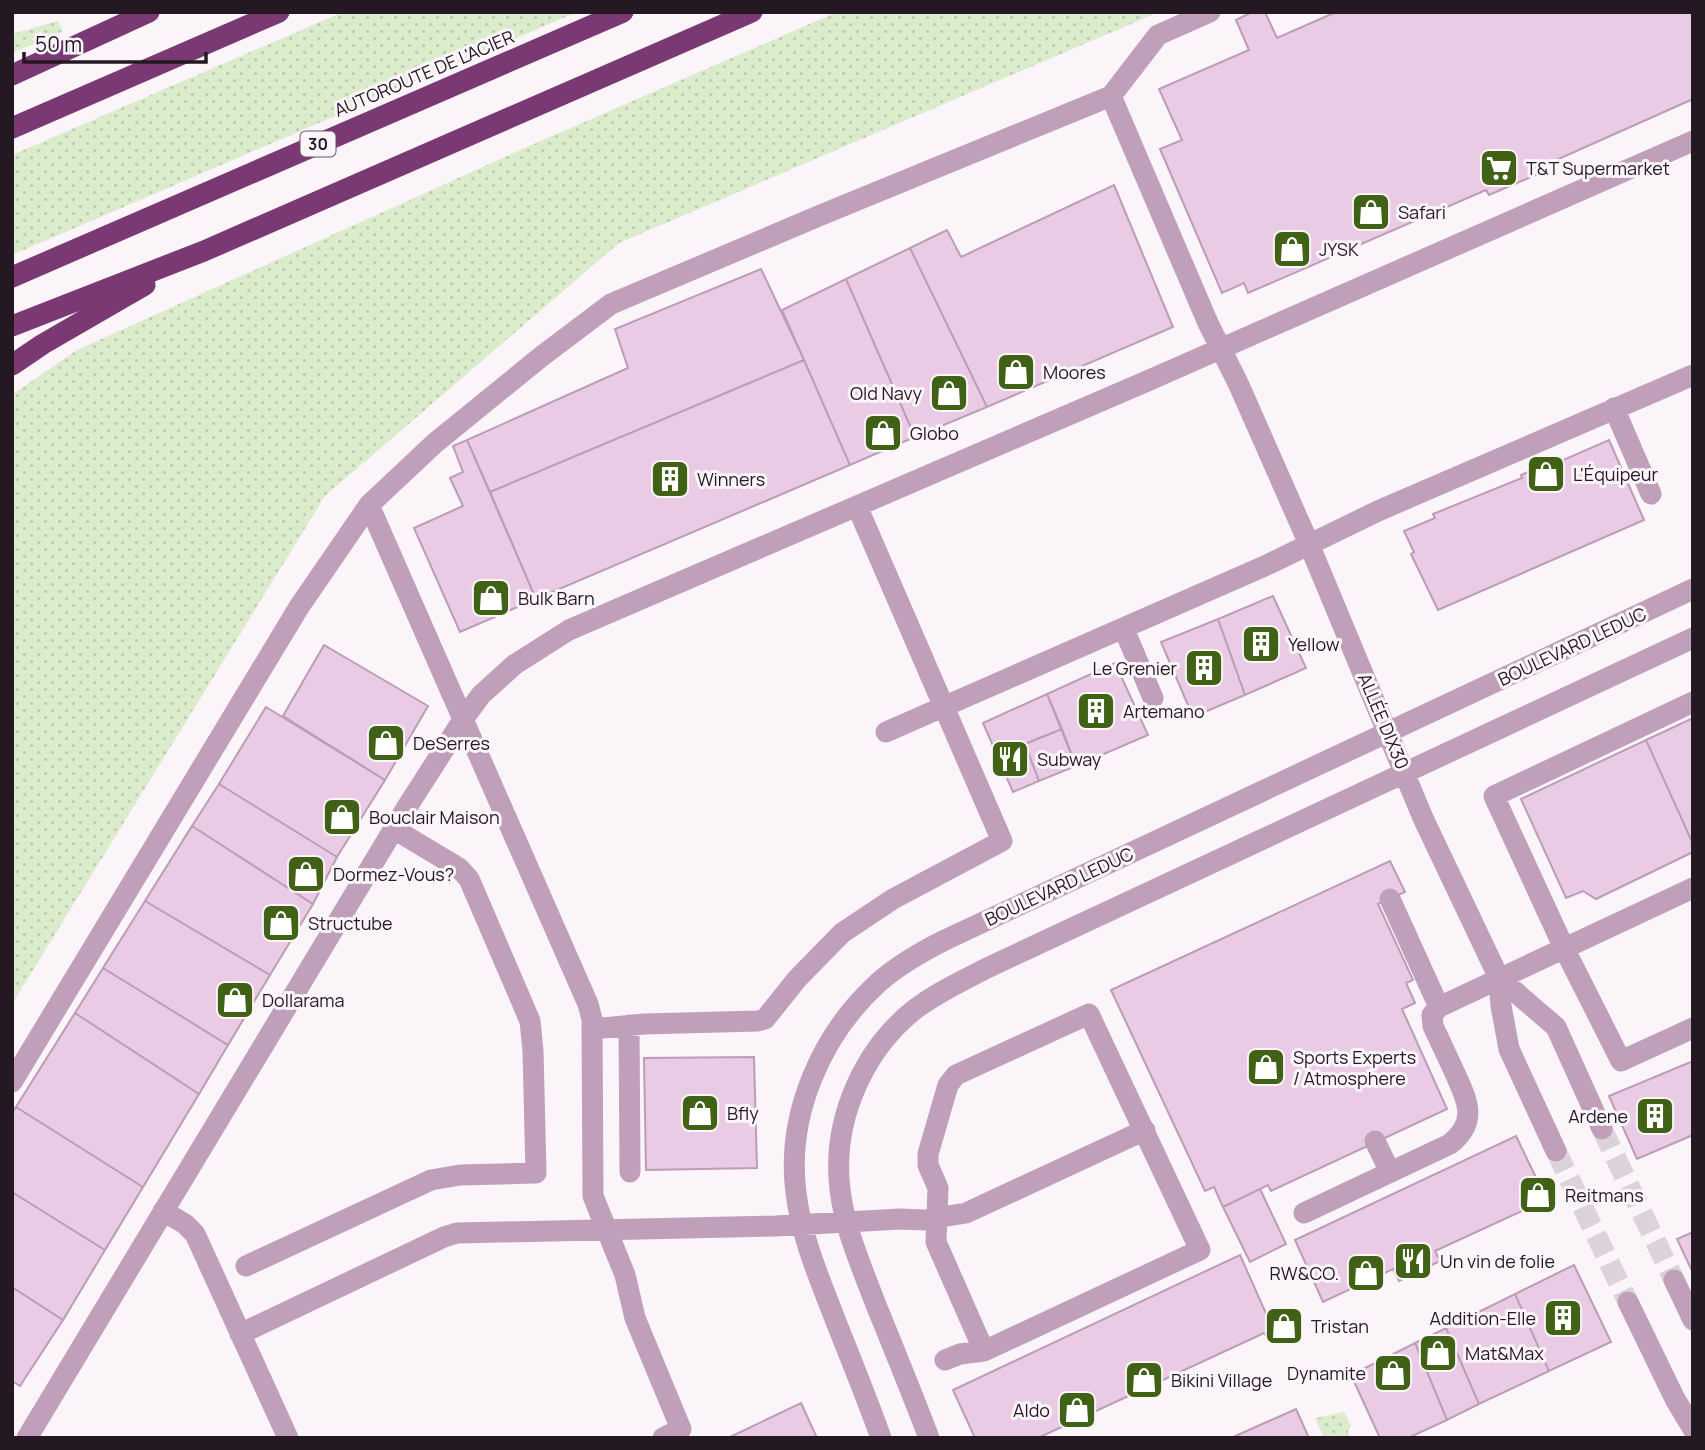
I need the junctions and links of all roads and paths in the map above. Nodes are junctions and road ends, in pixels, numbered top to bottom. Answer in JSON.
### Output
{"nodes":[{"id":1,"x":149,"y":12,"type":"edge"},
{"id":2,"x":279,"y":12,"type":"edge"},
{"id":3,"x":623,"y":12,"type":"edge"},
{"id":4,"x":752,"y":12,"type":"edge"},
{"id":5,"x":1210,"y":12,"type":"edge"},
{"id":6,"x":12,"y":75,"type":"edge"},
{"id":7,"x":1111,"y":96,"type":"junction"},
{"id":8,"x":12,"y":128,"type":"edge"},
{"id":9,"x":1693,"y":141,"type":"edge"},
{"id":10,"x":204,"y":251,"type":"junction"},
{"id":11,"x":12,"y":276,"type":"edge"},
{"id":12,"x":12,"y":326,"type":"edge"},
{"id":13,"x":1220,"y":348,"type":"junction"},
{"id":14,"x":12,"y":365,"type":"edge"},
{"id":15,"x":1693,"y":375,"type":"edge"},
{"id":16,"x":1614,"y":408,"type":"junction"},
{"id":17,"x":1651,"y":494,"type":"dead end"},
{"id":18,"x":369,"y":505,"type":"junction"},
{"id":19,"x":857,"y":506,"type":"junction"},
{"id":20,"x":1309,"y":544,"type":"junction"},
{"id":21,"x":1693,"y":589,"type":"edge"},
{"id":22,"x":1124,"y":629,"type":"junction"},
{"id":23,"x":1693,"y":638,"type":"edge"},
{"id":24,"x":1153,"y":698,"type":"dead end"},
{"id":25,"x":1693,"y":702,"type":"edge"},
{"id":26,"x":943,"y":706,"type":"junction"},
{"id":27,"x":464,"y":718,"type":"junction"},
{"id":28,"x":1389,"y":731,"type":"junction"},
{"id":29,"x":886,"y":732,"type":"dead end"},
{"id":30,"x":1405,"y":772,"type":"junction"},
{"id":31,"x":394,"y":829,"type":"junction"},
{"id":32,"x":1693,"y":888,"type":"edge"},
{"id":33,"x":1390,"y":899,"type":"dead end"},
{"id":34,"x":1564,"y":948,"type":"junction"},
{"id":35,"x":1499,"y":978,"type":"junction"},
{"id":36,"x":1439,"y":1007,"type":"junction"},
{"id":37,"x":629,"y":1025,"type":"junction"},
{"id":38,"x":1693,"y":1028,"type":"edge"},
{"id":39,"x":592,"y":1029,"type":"junction"},
{"id":40,"x":12,"y":1082,"type":"edge"},
{"id":41,"x":1145,"y":1129,"type":"junction"},
{"id":42,"x":1602,"y":1129,"type":"tunnel mouth"},
{"id":43,"x":1375,"y":1141,"type":"dead end"},
{"id":44,"x":1556,"y":1151,"type":"tunnel mouth"},
{"id":45,"x":630,"y":1171,"type":"dead end"},
{"id":46,"x":1390,"y":1172,"type":"junction"},
{"id":47,"x":163,"y":1211,"type":"junction"},
{"id":48,"x":1304,"y":1213,"type":"dead end"},
{"id":49,"x":937,"y":1219,"type":"junction"},
{"id":50,"x":848,"y":1223,"type":"junction"},
{"id":51,"x":802,"y":1225,"type":"junction"},
{"id":52,"x":607,"y":1230,"type":"junction"},
{"id":53,"x":246,"y":1266,"type":"dead end"},
{"id":54,"x":1674,"y":1280,"type":"tunnel mouth"},
{"id":55,"x":1628,"y":1302,"type":"tunnel mouth"},
{"id":56,"x":1693,"y":1320,"type":"edge"},
{"id":57,"x":240,"y":1334,"type":"junction"},
{"id":58,"x":985,"y":1352,"type":"junction"},
{"id":59,"x":945,"y":1360,"type":"dead end"},
{"id":60,"x":1693,"y":1429,"type":"edge"},
{"id":61,"x":27,"y":1438,"type":"edge"},
{"id":62,"x":288,"y":1438,"type":"edge"},
{"id":63,"x":663,"y":1438,"type":"edge"},
{"id":64,"x":881,"y":1438,"type":"edge"},
{"id":65,"x":929,"y":1438,"type":"edge"}],
"edges":[{"from":1,"to":6,"type":"highway"},
{"from":2,"to":8,"type":"highway"},
{"from":3,"to":11,"type":"highway","name":"AUTOROUTE DE L'ACIER","number":"30"},
{"from":4,"to":10,"type":"highway"},
{"from":5,"to":7,"type":"street"},
{"from":7,"to":13,"type":"street","name":"ALLÉE DIX30"},
{"from":7,"to":18,"type":"street"},
{"from":9,"to":13,"type":"street"},
{"from":10,"to":12,"type":"highway"},
{"from":10,"to":14,"type":"highway"},
{"from":13,"to":19,"type":"street"},
{"from":13,"to":20,"type":"street","name":"ALLÉE DIX30"},
{"from":15,"to":16,"type":"street"},
{"from":16,"to":17,"type":"street"},
{"from":16,"to":20,"type":"street"},
{"from":18,"to":27,"type":"street"},
{"from":18,"to":40,"type":"street"},
{"from":19,"to":26,"type":"street"},
{"from":19,"to":27,"type":"street"},
{"from":20,"to":22,"type":"street"},
{"from":20,"to":28,"type":"street","name":"ALLÉE DIX30"},
{"from":21,"to":28,"type":"street","name":"BOULEVARD LEDUC"},
{"from":22,"to":24,"type":"street"},
{"from":22,"to":26,"type":"street"},
{"from":23,"to":30,"type":"street"},
{"from":25,"to":34,"type":"street"},
{"from":26,"to":29,"type":"street"},
{"from":26,"to":37,"type":"street"},
{"from":27,"to":31,"type":"street"},
{"from":27,"to":39,"type":"street"},
{"from":28,"to":30,"type":"street","name":"ALLÉE DIX30"},
{"from":28,"to":51,"type":"street","name":"BOULEVARD LEDUC"},
{"from":30,"to":35,"type":"street","name":"ALLÉE DIX30"},
{"from":30,"to":50,"type":"street"},
{"from":31,"to":47,"type":"street"},
{"from":31,"to":53,"type":"street"},
{"from":32,"to":34,"type":"street"},
{"from":33,"to":36,"type":"street"},
{"from":34,"to":35,"type":"street"},
{"from":34,"to":38,"type":"street"},
{"from":35,"to":36,"type":"street"},
{"from":35,"to":42,"type":"street"},
{"from":35,"to":44,"type":"street"},
{"from":36,"to":46,"type":"street"},
{"from":37,"to":39,"type":"street"},
{"from":37,"to":45,"type":"street"},
{"from":39,"to":52,"type":"street"},
{"from":41,"to":49,"type":"street"},
{"from":41,"to":49,"type":"street"},
{"from":41,"to":58,"type":"street"},
{"from":43,"to":46,"type":"street"},
{"from":46,"to":48,"type":"street"},
{"from":47,"to":57,"type":"street"},
{"from":47,"to":61,"type":"street"},
{"from":49,"to":50,"type":"street"},
{"from":49,"to":58,"type":"street"},
{"from":50,"to":51,"type":"street"},
{"from":50,"to":65,"type":"street"},
{"from":51,"to":52,"type":"street"},
{"from":51,"to":64,"type":"street","name":"BOULEVARD LEDUC"},
{"from":52,"to":57,"type":"street"},
{"from":52,"to":63,"type":"street"},
{"from":54,"to":56,"type":"street"},
{"from":55,"to":60,"type":"street"},
{"from":57,"to":62,"type":"street"},
{"from":58,"to":59,"type":"street"}]}
